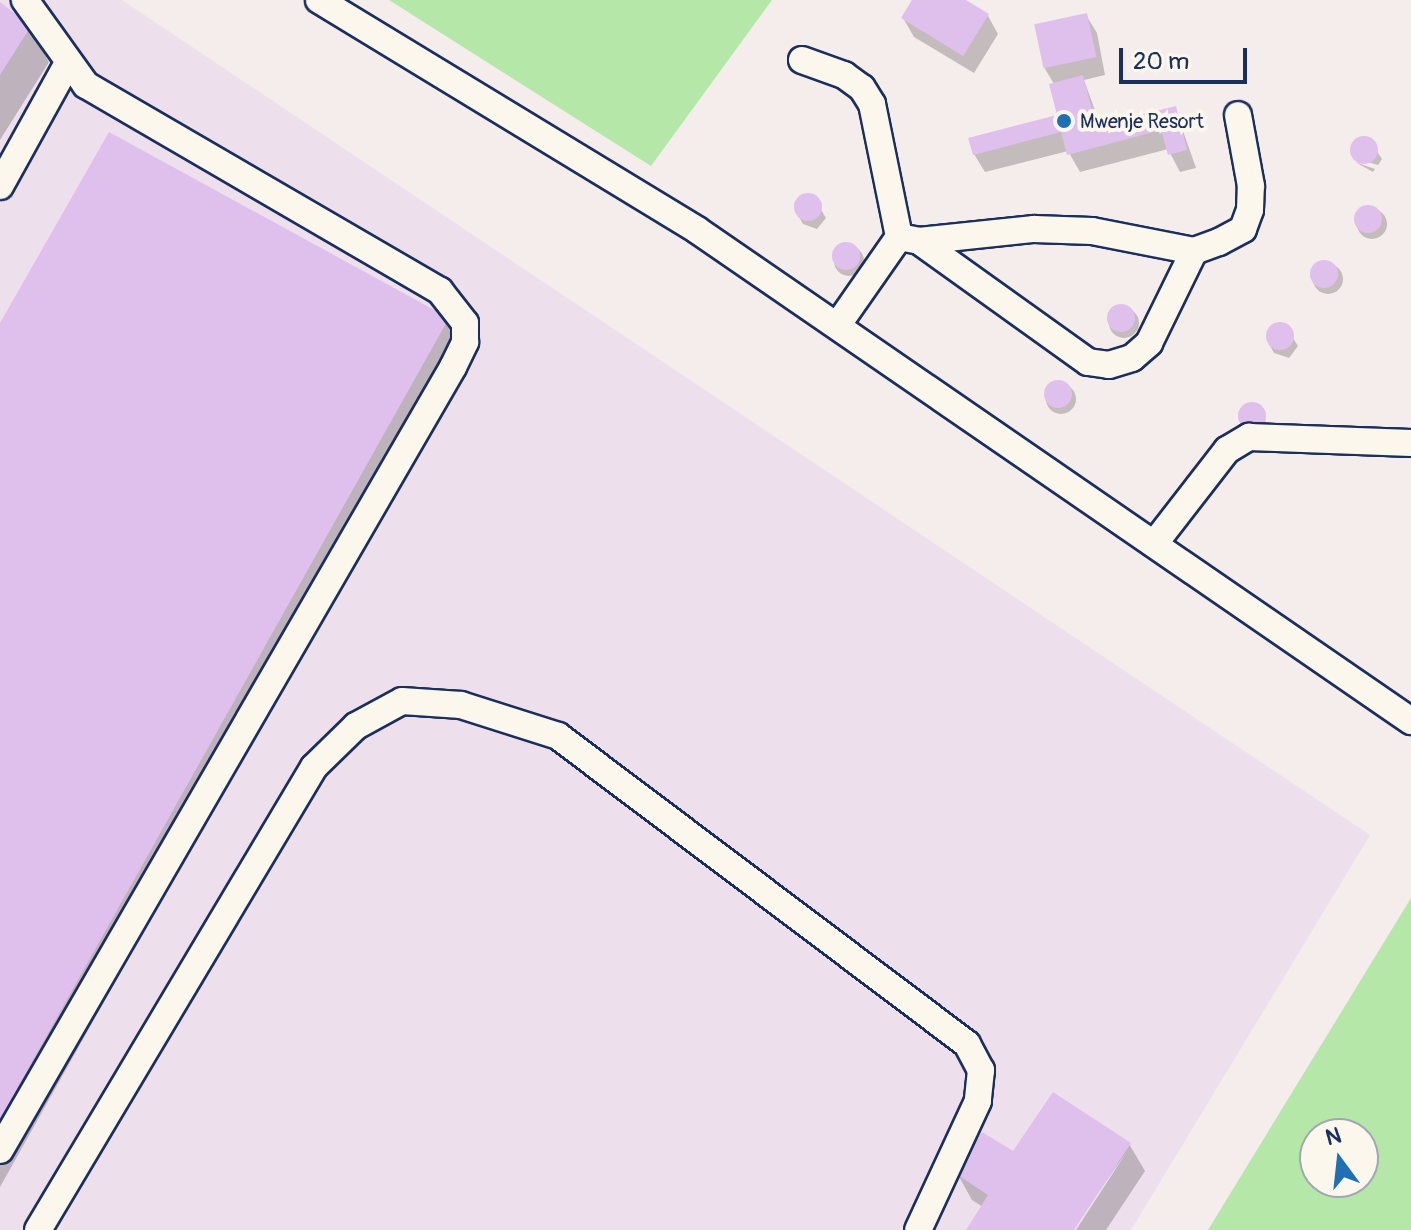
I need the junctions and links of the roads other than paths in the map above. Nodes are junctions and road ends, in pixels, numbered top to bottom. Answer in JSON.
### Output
{"nodes":[{"id":1,"x":25,"y":0,"type":"edge"},
{"id":2,"x":319,"y":0,"type":"edge"},
{"id":3,"x":802,"y":60,"type":"dead end"},
{"id":4,"x":68,"y":63,"type":"junction"},
{"id":5,"x":1238,"y":115,"type":"dead end"},
{"id":6,"x":0,"y":186,"type":"edge"},
{"id":7,"x":909,"y":239,"type":"junction"},
{"id":8,"x":1194,"y":251,"type":"junction"},
{"id":9,"x":837,"y":326,"type":"junction"},
{"id":10,"x":1411,"y":443,"type":"edge"},
{"id":11,"x":1154,"y":544,"type":"junction"},
{"id":12,"x":1411,"y":721,"type":"edge"},
{"id":13,"x":0,"y":1150,"type":"edge"},
{"id":14,"x":38,"y":1230,"type":"edge"},
{"id":15,"x":918,"y":1230,"type":"edge"}],
"edges":[{"from":1,"to":4,"type":"lane"},
{"from":2,"to":9,"type":"lane"},
{"from":3,"to":7,"type":"lane"},
{"from":4,"to":6,"type":"lane"},
{"from":4,"to":13,"type":"lane"},
{"from":5,"to":8,"type":"lane"},
{"from":7,"to":8,"type":"lane"},
{"from":7,"to":8,"type":"lane"},
{"from":7,"to":9,"type":"lane"},
{"from":9,"to":11,"type":"lane"},
{"from":10,"to":11,"type":"lane"},
{"from":11,"to":12,"type":"lane"},
{"from":14,"to":15,"type":"lane"}]}
